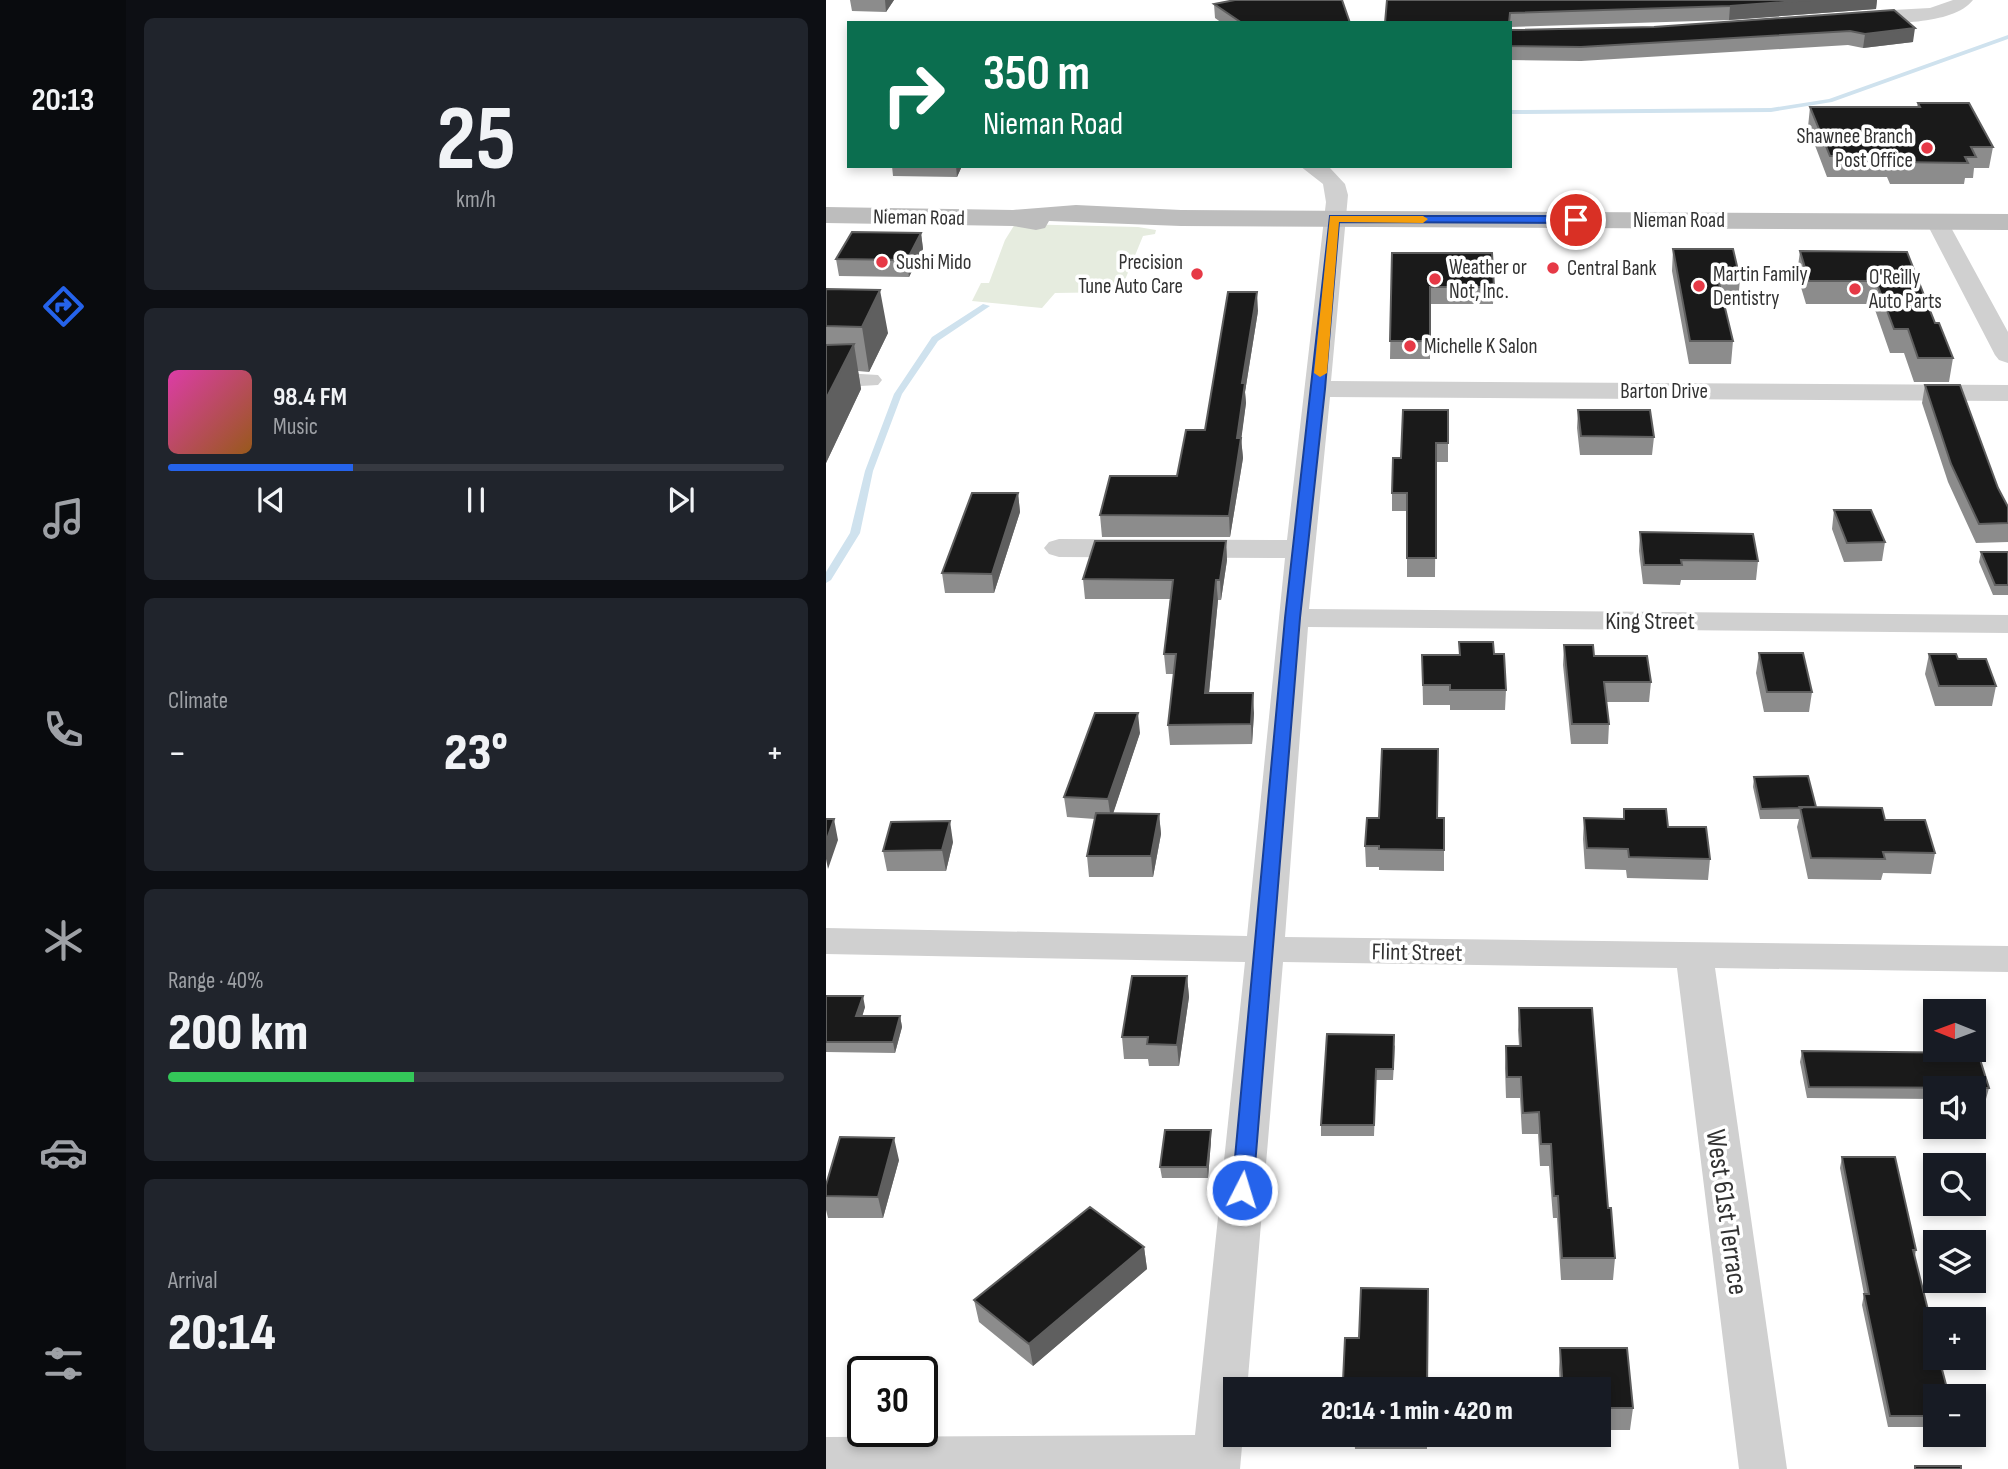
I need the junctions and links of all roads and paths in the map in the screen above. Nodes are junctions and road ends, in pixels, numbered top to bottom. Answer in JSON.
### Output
{"nodes":[{"id":1,"x":1962,"y":3,"type":"edge"},
{"id":2,"x":1834,"y":20,"type":"edge"},
{"id":3,"x":1315,"y":168,"type":"edge"},
{"id":4,"x":826,"y":215,"type":"edge"},
{"id":5,"x":1334,"y":219,"type":"junction"},
{"id":6,"x":1937,"y":222,"type":"junction"},
{"id":7,"x":2008,"y":222,"type":"edge"},
{"id":8,"x":2008,"y":355,"type":"edge"},
{"id":9,"x":826,"y":380,"type":"edge"},
{"id":10,"x":869,"y":380,"type":"dead end"},
{"id":11,"x":1319,"y":389,"type":"junction"},
{"id":12,"x":2008,"y":393,"type":"edge"},
{"id":13,"x":1059,"y":548,"type":"dead end"},
{"id":14,"x":1301,"y":549,"type":"junction"},
{"id":15,"x":1293,"y":618,"type":"junction"},
{"id":16,"x":2008,"y":624,"type":"edge"},
{"id":17,"x":826,"y":941,"type":"edge"},
{"id":18,"x":1265,"y":949,"type":"junction"},
{"id":19,"x":1694,"y":955,"type":"junction"},
{"id":20,"x":2008,"y":959,"type":"edge"},
{"id":21,"x":826,"y":1458,"type":"edge"},
{"id":22,"x":1217,"y":1463,"type":"edge"},
{"id":23,"x":1763,"y":1469,"type":"edge"}],
"edges":[{"from":1,"to":2,"type":"street"},
{"from":3,"to":5,"type":"street"},
{"from":4,"to":5,"type":"main road","name":"Nieman Road"},
{"from":5,"to":6,"type":"main road","name":"Nieman Road"},
{"from":5,"to":11,"type":"street"},
{"from":6,"to":7,"type":"main road","name":"Nieman Road"},
{"from":6,"to":8,"type":"street"},
{"from":9,"to":10,"type":"street"},
{"from":11,"to":12,"type":"street","name":"Barton Drive"},
{"from":11,"to":14,"type":"street"},
{"from":13,"to":14,"type":"street"},
{"from":14,"to":15,"type":"street"},
{"from":15,"to":16,"type":"street","name":"King Street"},
{"from":15,"to":18,"type":"street"},
{"from":17,"to":18,"type":"street","name":"Flint Street"},
{"from":18,"to":19,"type":"street","name":"Flint Street"},
{"from":18,"to":22,"type":"street"},
{"from":19,"to":20,"type":"street","name":"Flint Street"},
{"from":19,"to":23,"type":"street","name":"West 61st Terrace"},
{"from":21,"to":22,"type":"street"}]}
